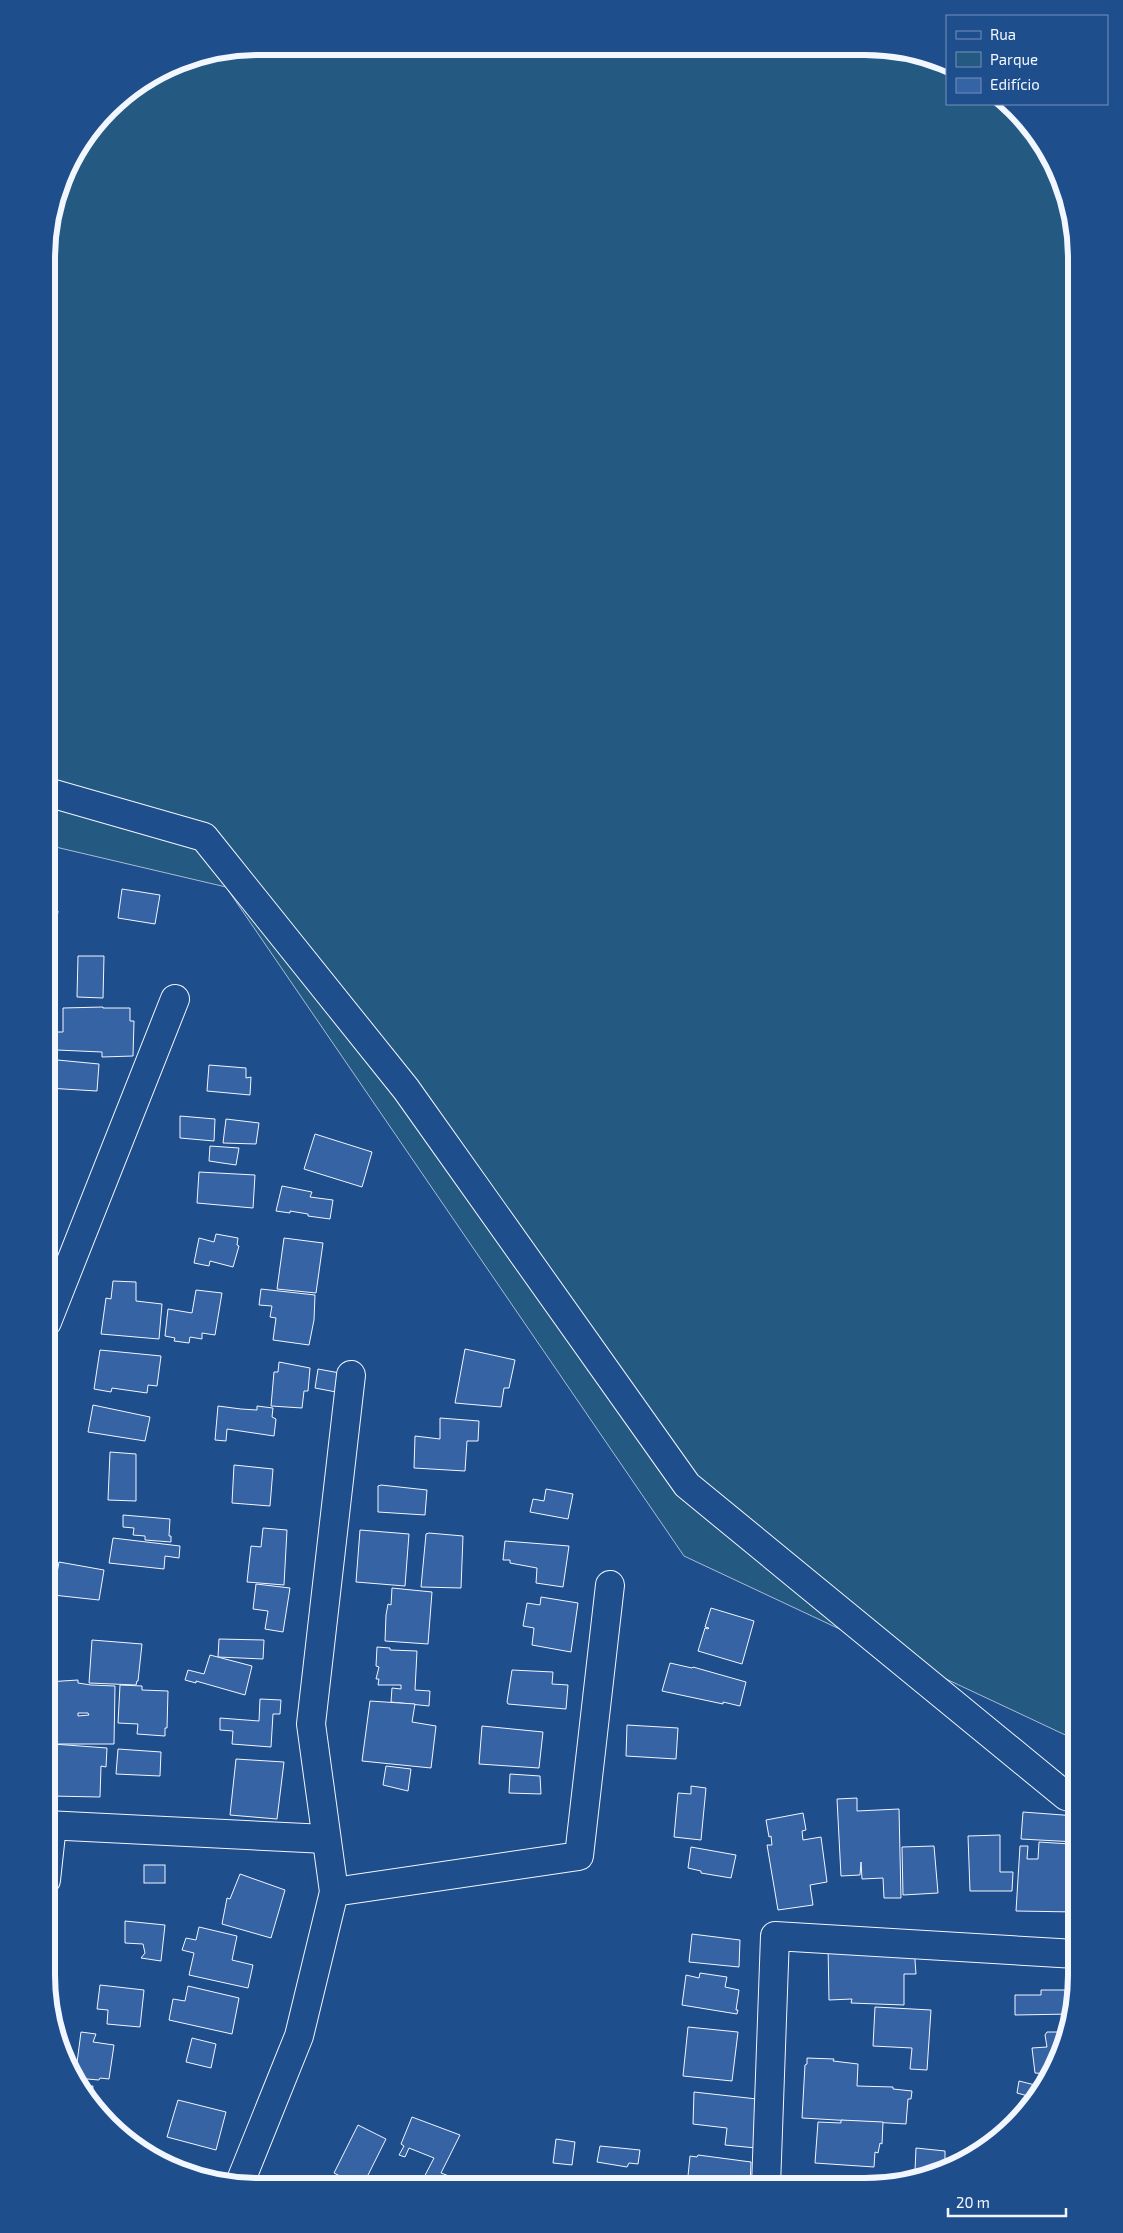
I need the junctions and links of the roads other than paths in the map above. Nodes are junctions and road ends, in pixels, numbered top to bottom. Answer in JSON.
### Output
{"nodes":[{"id":1,"x":55,"y":794,"type":"edge"},
{"id":2,"x":175,"y":999,"type":"dead end"},
{"id":3,"x":55,"y":1302,"type":"edge"},
{"id":4,"x":351,"y":1375,"type":"dead end"},
{"id":5,"x":610,"y":1585,"type":"dead end"},
{"id":6,"x":1068,"y":1797,"type":"edge"},
{"id":7,"x":55,"y":1825,"type":"edge"},
{"id":8,"x":326,"y":1839,"type":"junction"},
{"id":9,"x":334,"y":1892,"type":"junction"},
{"id":10,"x":1068,"y":1954,"type":"edge"},
{"id":11,"x":242,"y":2178,"type":"edge"},
{"id":12,"x":766,"y":2178,"type":"edge"}],
"edges":[{"from":1,"to":6,"type":"street"},
{"from":2,"to":3,"type":"street"},
{"from":4,"to":8,"type":"street"},
{"from":5,"to":9,"type":"street"},
{"from":7,"to":8,"type":"street"},
{"from":8,"to":9,"type":"street"},
{"from":9,"to":11,"type":"street"},
{"from":10,"to":12,"type":"street"}]}
